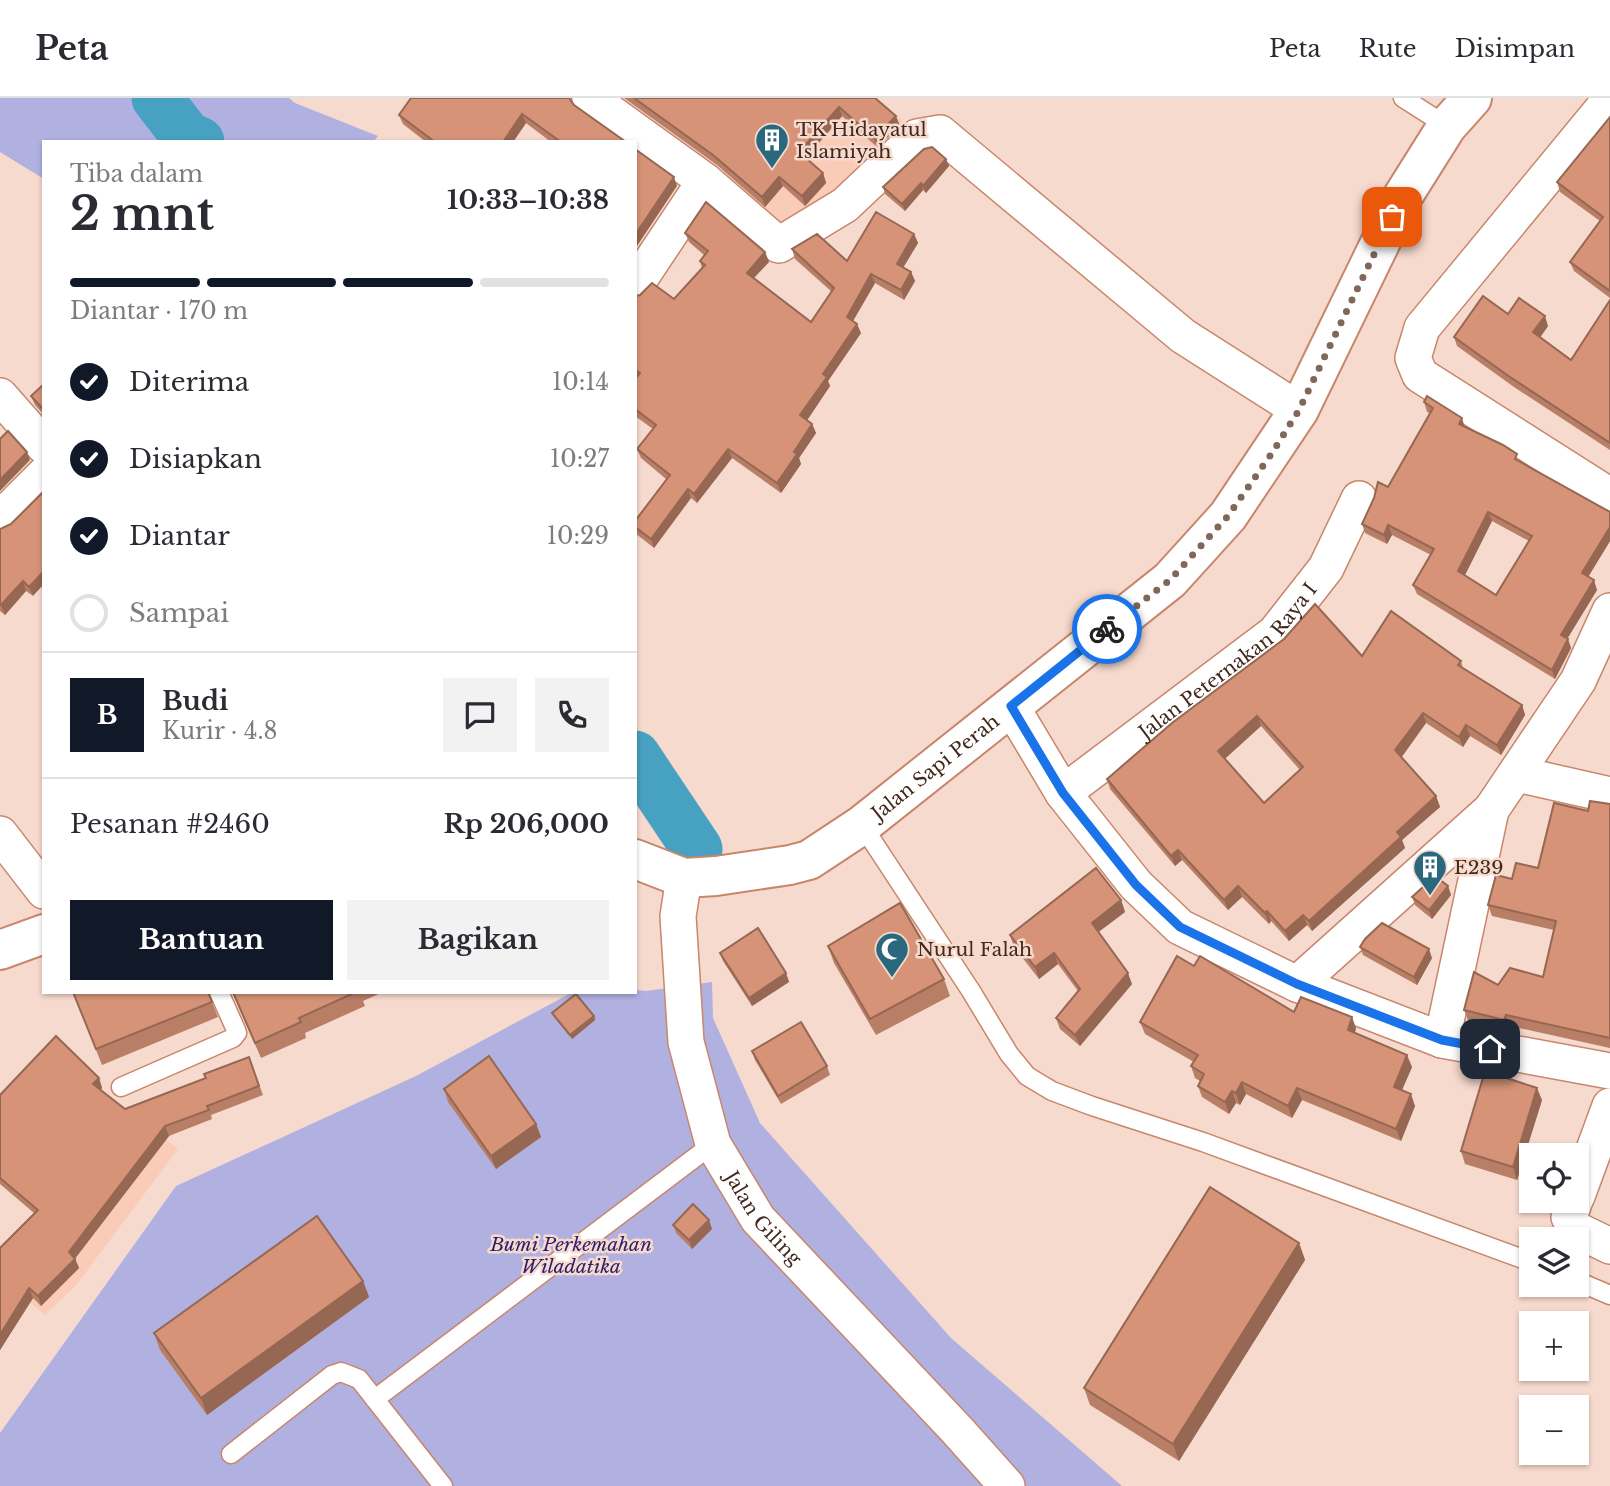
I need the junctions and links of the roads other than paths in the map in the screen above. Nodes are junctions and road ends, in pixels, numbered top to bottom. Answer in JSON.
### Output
{"nodes":[{"id":1,"x":590,"y":98,"type":"edge"},
{"id":2,"x":1403,"y":98,"type":"edge"},
{"id":3,"x":1472,"y":98,"type":"edge"},
{"id":4,"x":1610,"y":100,"type":"edge"},
{"id":5,"x":1447,"y":126,"type":"junction"},
{"id":6,"x":705,"y":181,"type":"junction"},
{"id":7,"x":637,"y":283,"type":"edge"},
{"id":8,"x":0,"y":396,"type":"edge"},
{"id":9,"x":1299,"y":410,"type":"junction"},
{"id":10,"x":42,"y":444,"type":"edge"},
{"id":11,"x":42,"y":477,"type":"edge"},
{"id":12,"x":1610,"y":496,"type":"edge"},
{"id":13,"x":1359,"y":499,"type":"dead end"},
{"id":14,"x":0,"y":520,"type":"edge"},
{"id":15,"x":1610,"y":611,"type":"edge"},
{"id":16,"x":1011,"y":706,"type":"junction"},
{"id":17,"x":1517,"y":774,"type":"junction"},
{"id":18,"x":1063,"y":793,"type":"junction"},
{"id":19,"x":1610,"y":796,"type":"edge"},
{"id":20,"x":1491,"y":810,"type":"junction"},
{"id":21,"x":862,"y":825,"type":"junction"},
{"id":22,"x":0,"y":834,"type":"edge"},
{"id":23,"x":637,"y":860,"type":"edge"},
{"id":24,"x":684,"y":878,"type":"junction"},
{"id":25,"x":42,"y":888,"type":"edge"},
{"id":26,"x":42,"y":935,"type":"edge"},
{"id":27,"x":0,"y":950,"type":"edge"},
{"id":28,"x":1297,"y":984,"type":"junction"},
{"id":29,"x":220,"y":994,"type":"edge"},
{"id":30,"x":1442,"y":1040,"type":"junction"},
{"id":31,"x":1610,"y":1071,"type":"edge"},
{"id":32,"x":121,"y":1087,"type":"dead end"},
{"id":33,"x":1610,"y":1106,"type":"edge"},
{"id":34,"x":713,"y":1144,"type":"junction"},
{"id":35,"x":1589,"y":1163,"type":"edge"},
{"id":36,"x":1570,"y":1213,"type":"edge"},
{"id":37,"x":1610,"y":1246,"type":"edge"},
{"id":38,"x":1519,"y":1258,"type":"edge"},
{"id":39,"x":1589,"y":1286,"type":"edge"},
{"id":40,"x":1610,"y":1296,"type":"edge"},
{"id":41,"x":375,"y":1399,"type":"junction"},
{"id":42,"x":231,"y":1454,"type":"dead end"},
{"id":43,"x":443,"y":1486,"type":"edge"},
{"id":44,"x":1007,"y":1486,"type":"edge"}],
"edges":[{"from":1,"to":6,"type":"street"},
{"from":2,"to":5,"type":"lane"},
{"from":3,"to":5,"type":"street","name":"Jalan Sapi Perah"},
{"from":4,"to":12,"type":"street"},
{"from":5,"to":9,"type":"street","name":"Jalan Sapi Perah"},
{"from":6,"to":7,"type":"street"},
{"from":6,"to":9,"type":"street"},
{"from":8,"to":10,"type":"street"},
{"from":9,"to":16,"type":"street","name":"Jalan Sapi Perah"},
{"from":11,"to":14,"type":"street"},
{"from":13,"to":18,"type":"street","name":"Jalan Peternakan Raya I"},
{"from":15,"to":17,"type":"street"},
{"from":16,"to":18,"type":"street"},
{"from":16,"to":21,"type":"street","name":"Jalan Sapi Perah"},
{"from":17,"to":19,"type":"street"},
{"from":17,"to":20,"type":"street"},
{"from":18,"to":28,"type":"street"},
{"from":20,"to":28,"type":"street"},
{"from":20,"to":30,"type":"street"},
{"from":21,"to":24,"type":"street","name":"Jalan Sapi Perah"},
{"from":21,"to":38,"type":"lane"},
{"from":22,"to":25,"type":"street"},
{"from":23,"to":24,"type":"street"},
{"from":24,"to":34,"type":"street","name":"Jalan Giling"},
{"from":26,"to":27,"type":"street"},
{"from":28,"to":30,"type":"street"},
{"from":29,"to":32,"type":"lane"},
{"from":30,"to":31,"type":"street"},
{"from":33,"to":35,"type":"street"},
{"from":34,"to":41,"type":"lane"},
{"from":34,"to":44,"type":"street","name":"Jalan Giling"},
{"from":36,"to":37,"type":"street"},
{"from":39,"to":40,"type":"lane"},
{"from":41,"to":42,"type":"lane"},
{"from":41,"to":43,"type":"lane"}]}
